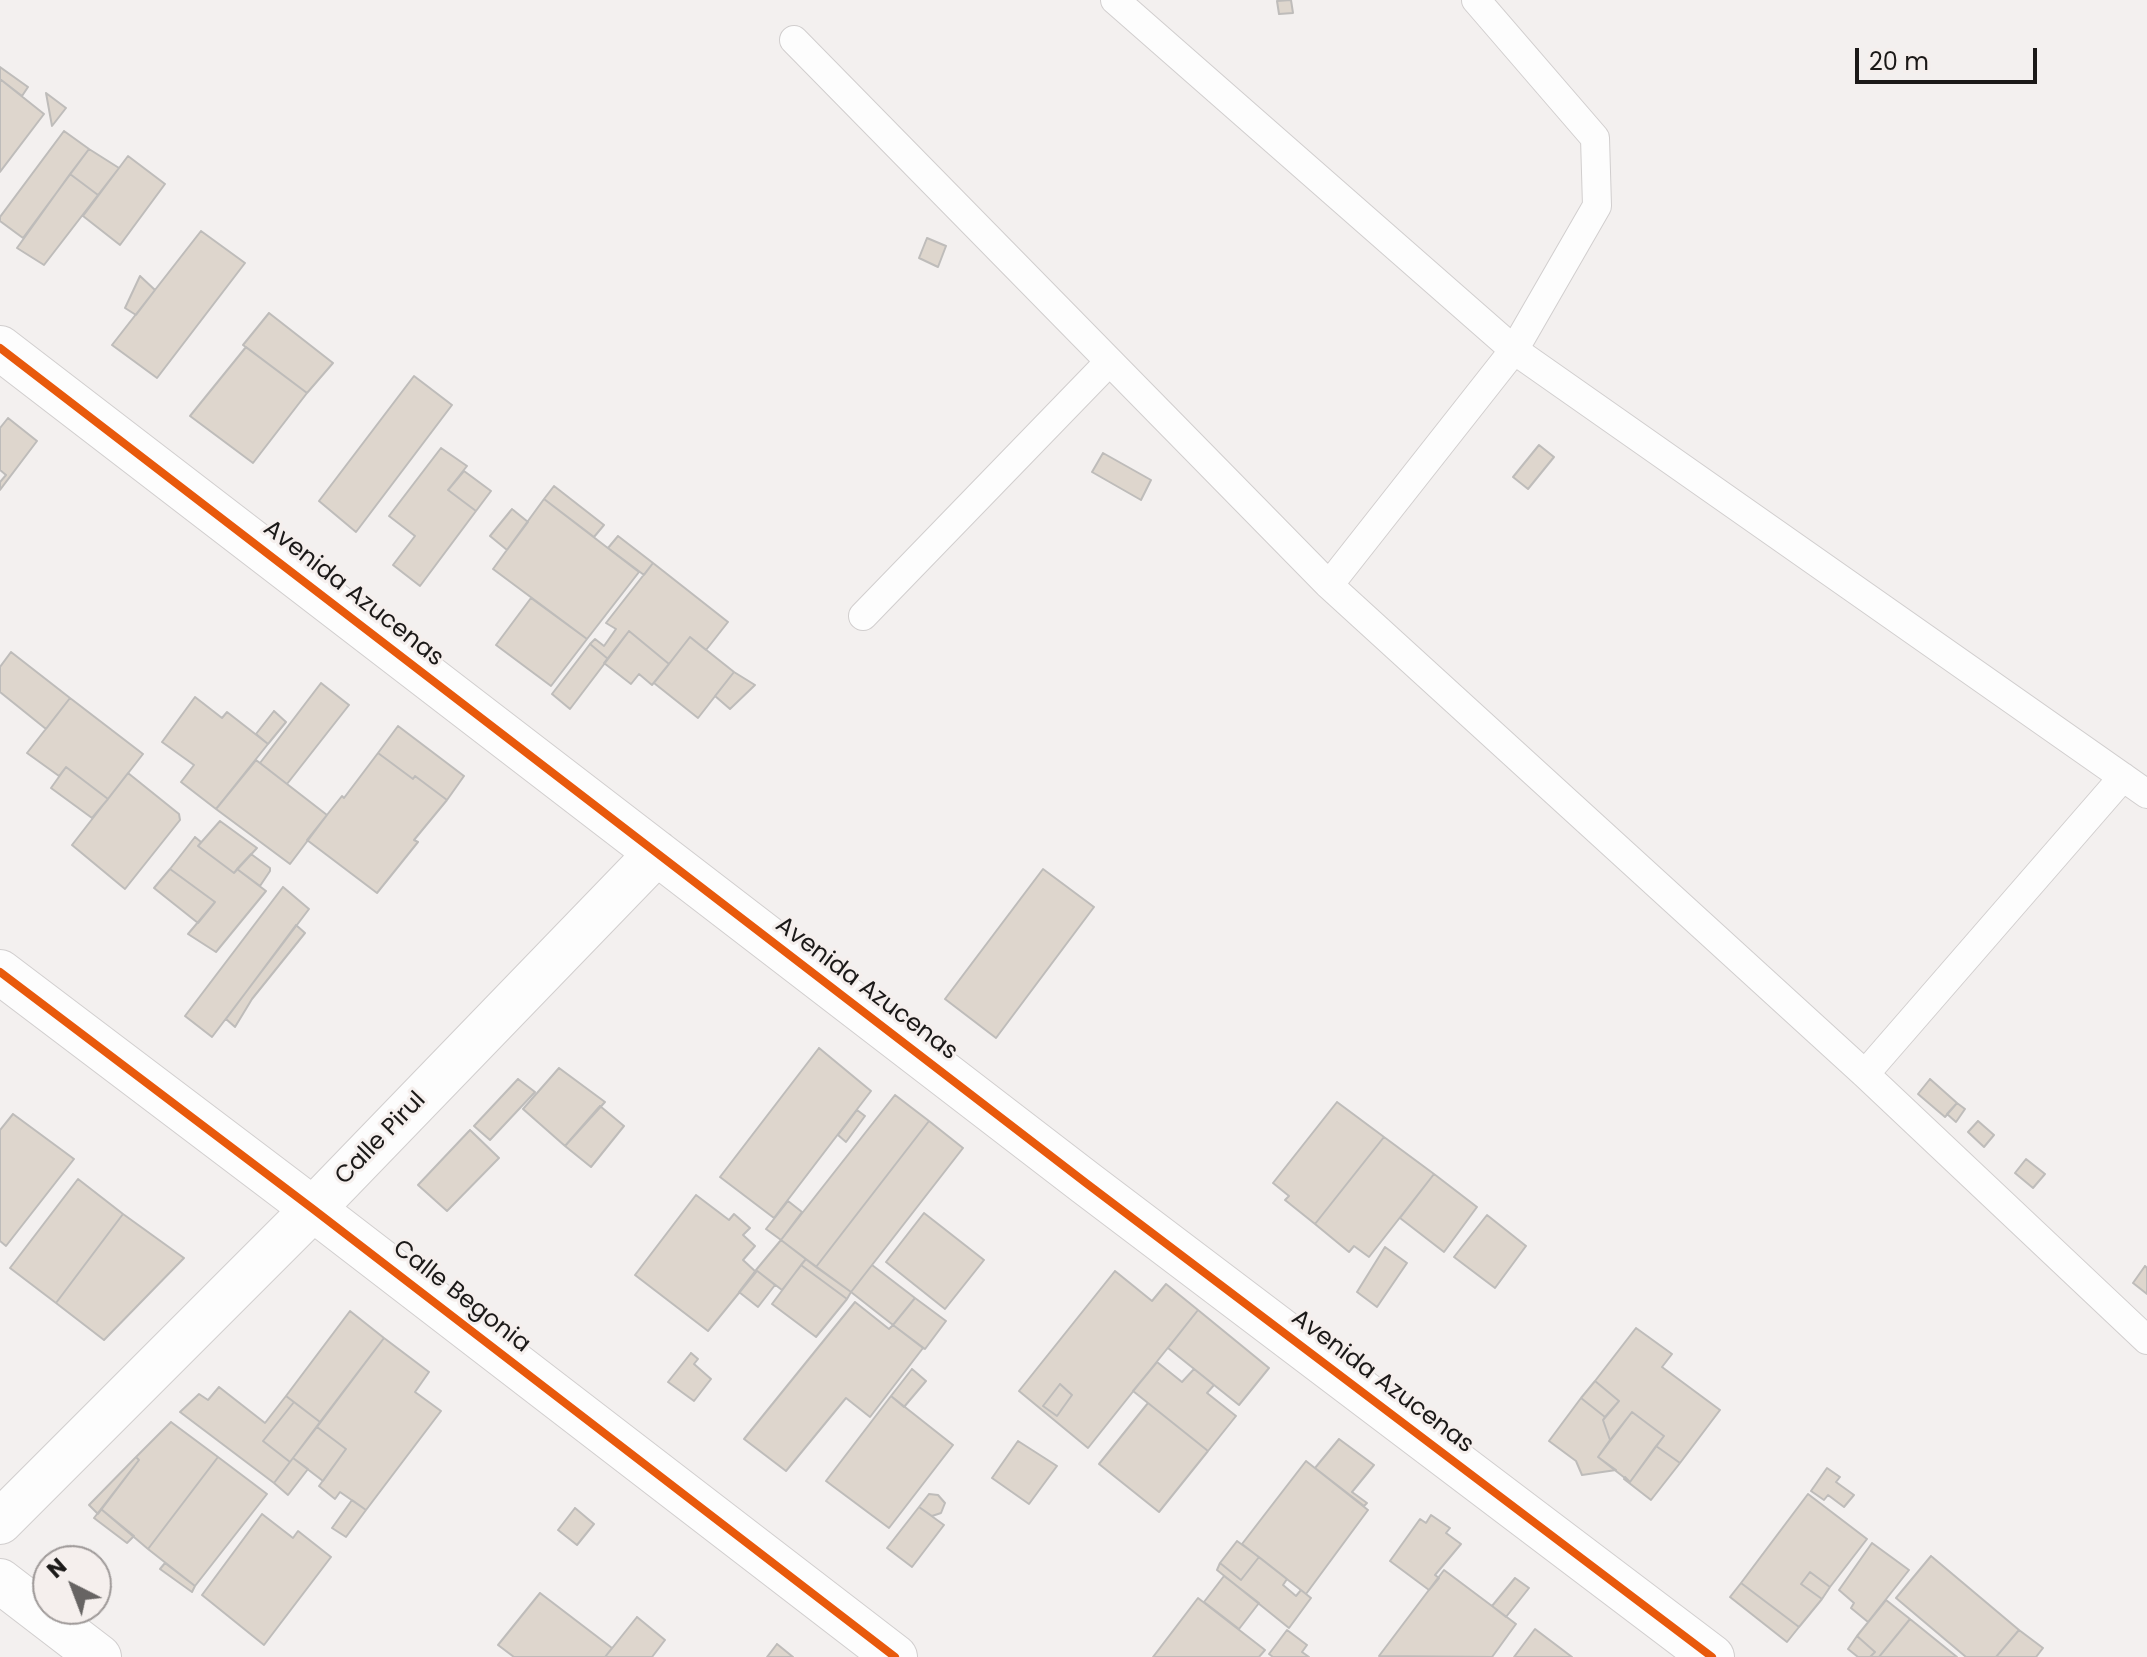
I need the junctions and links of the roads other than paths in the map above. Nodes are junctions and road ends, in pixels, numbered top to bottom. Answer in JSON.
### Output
{"nodes":[{"id":1,"x":1115,"y":0,"type":"edge"},
{"id":2,"x":1476,"y":0,"type":"edge"},
{"id":3,"x":794,"y":40,"type":"dead end"},
{"id":4,"x":0,"y":348,"type":"edge"},
{"id":5,"x":1514,"y":350,"type":"junction"},
{"id":6,"x":1109,"y":362,"type":"junction"},
{"id":7,"x":1329,"y":585,"type":"junction"},
{"id":8,"x":863,"y":616,"type":"dead end"},
{"id":9,"x":2123,"y":777,"type":"junction"},
{"id":10,"x":2147,"y":794,"type":"edge"},
{"id":11,"x":657,"y":853,"type":"junction"},
{"id":12,"x":0,"y":972,"type":"edge"},
{"id":13,"x":1865,"y":1074,"type":"junction"},
{"id":14,"x":313,"y":1209,"type":"junction"},
{"id":15,"x":2147,"y":1340,"type":"edge"},
{"id":16,"x":0,"y":1522,"type":"edge"},
{"id":17,"x":0,"y":1581,"type":"edge"},
{"id":18,"x":99,"y":1657,"type":"edge"},
{"id":19,"x":895,"y":1657,"type":"edge"},
{"id":20,"x":1712,"y":1657,"type":"edge"}],
"edges":[{"from":1,"to":5,"type":"lane"},
{"from":2,"to":5,"type":"lane"},
{"from":3,"to":6,"type":"lane"},
{"from":4,"to":11,"type":"street","name":"Avenida Azucenas"},
{"from":5,"to":7,"type":"lane"},
{"from":5,"to":9,"type":"lane"},
{"from":6,"to":7,"type":"lane"},
{"from":6,"to":8,"type":"lane"},
{"from":7,"to":13,"type":"lane"},
{"from":9,"to":10,"type":"lane"},
{"from":9,"to":13,"type":"lane"},
{"from":11,"to":14,"type":"street","name":"Calle Pirul"},
{"from":11,"to":20,"type":"street","name":"Avenida Azucenas"},
{"from":12,"to":14,"type":"street","name":"Calle Begonia"},
{"from":13,"to":15,"type":"lane"},
{"from":14,"to":16,"type":"street","name":"Calle Pirul"},
{"from":14,"to":19,"type":"street","name":"Calle Begonia"},
{"from":17,"to":18,"type":"street"}]}
